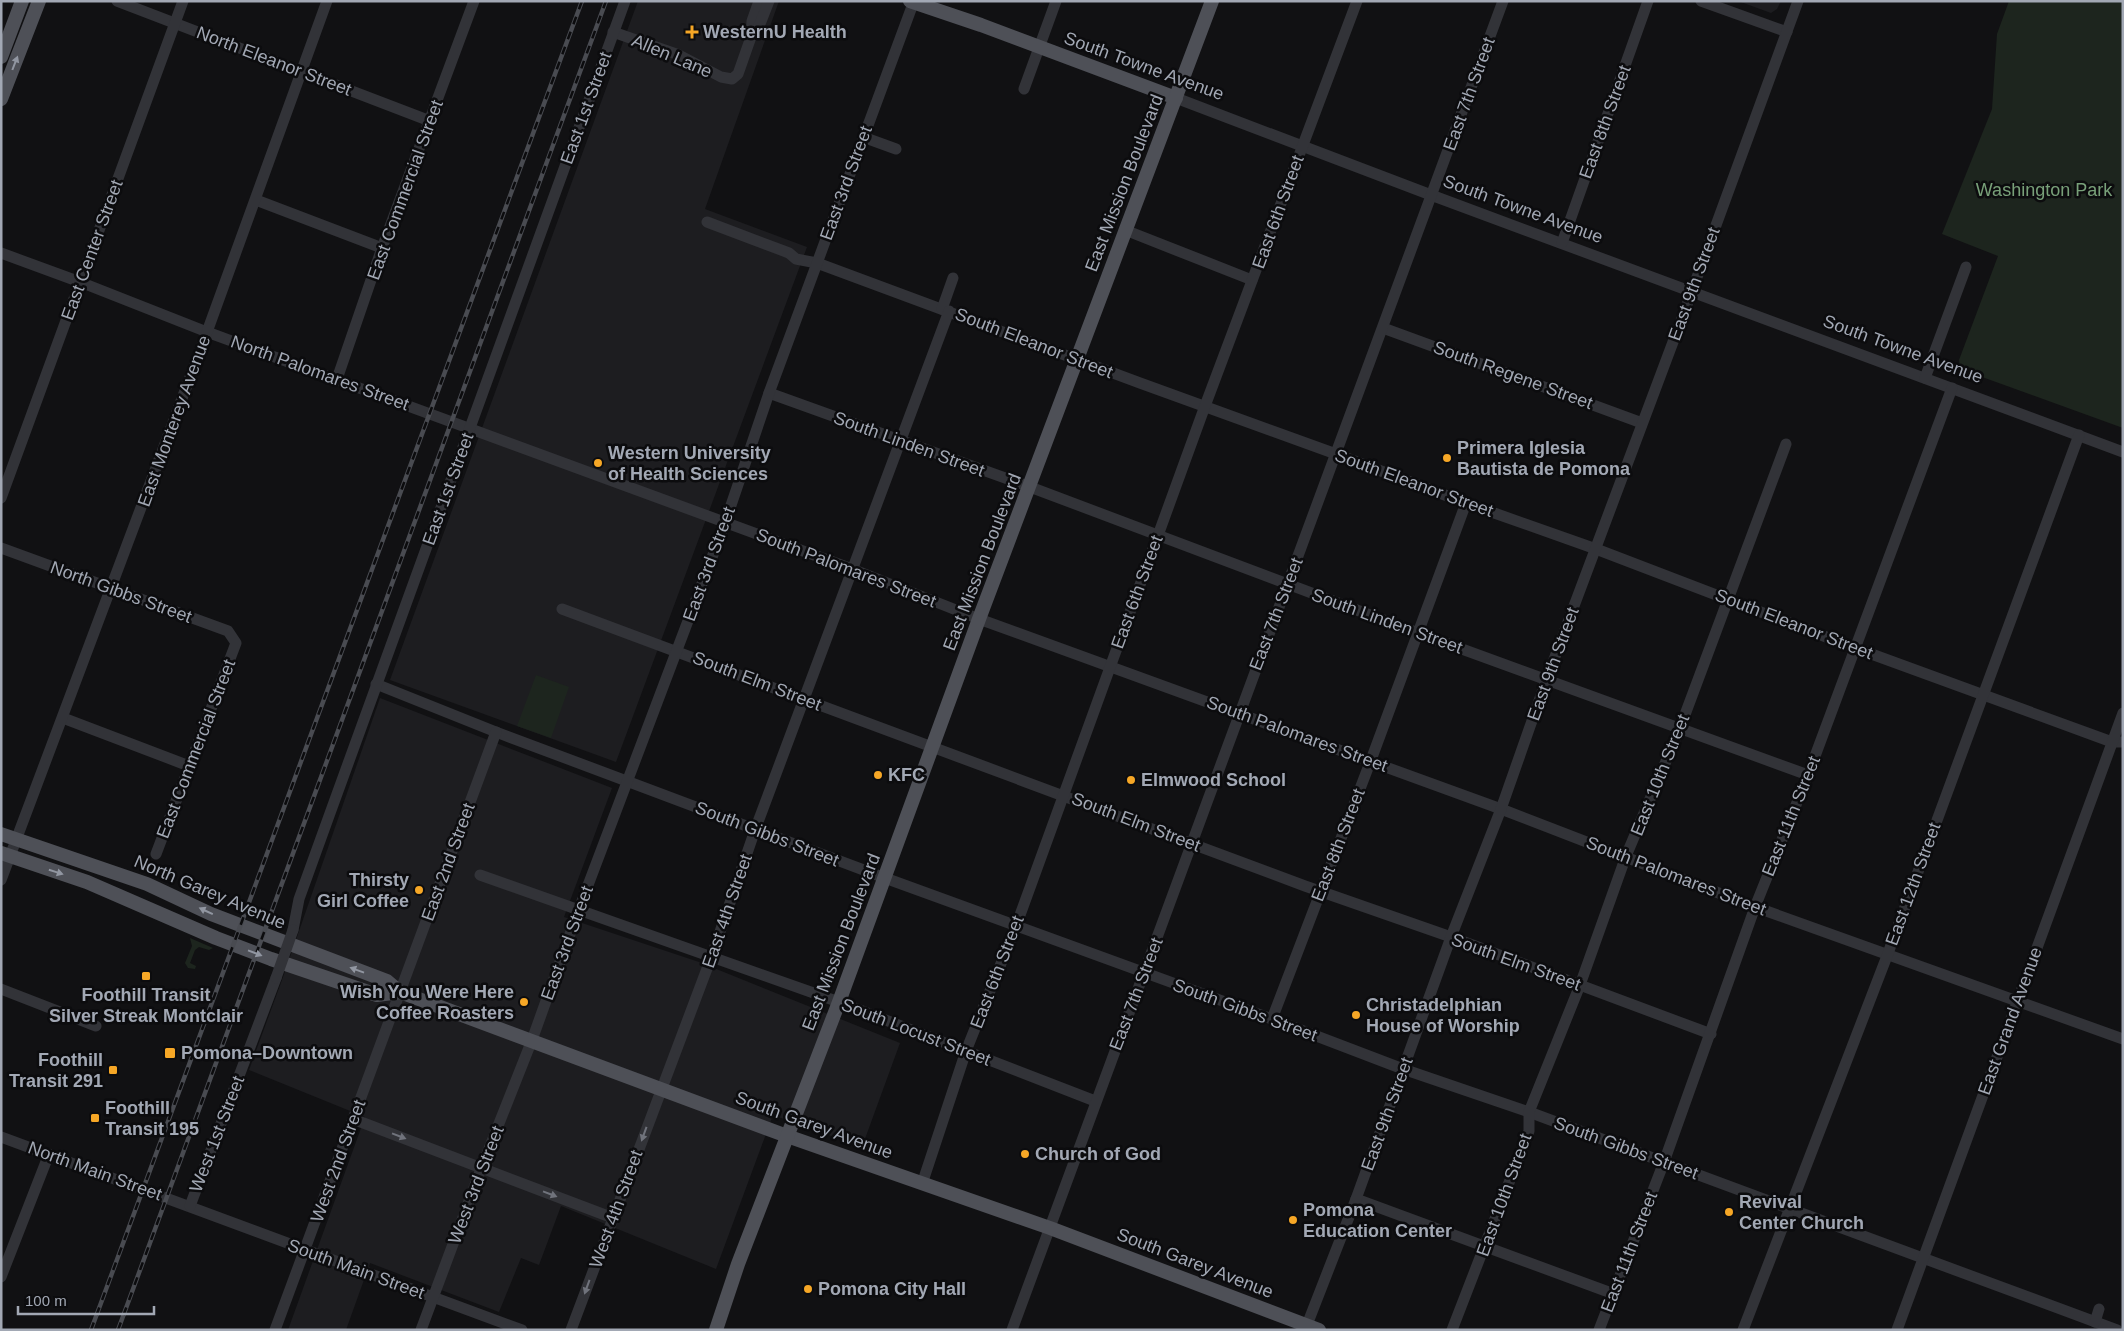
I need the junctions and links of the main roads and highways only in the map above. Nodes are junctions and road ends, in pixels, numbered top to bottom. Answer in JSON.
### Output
{"nodes":[{"id":1,"x":22,"y":1,"type":"edge"},
{"id":2,"x":39,"y":1,"type":"edge"},
{"id":3,"x":1212,"y":1,"type":"edge"},
{"id":4,"x":912,"y":2,"type":"edge"},
{"id":5,"x":1,"y":57,"type":"edge"},
{"id":6,"x":1176,"y":98,"type":"junction"},
{"id":7,"x":1,"y":99,"type":"edge"},
{"id":8,"x":1,"y":834,"type":"edge"},
{"id":9,"x":5,"y":854,"type":"edge"},
{"id":10,"x":400,"y":992,"type":"junction"},
{"id":11,"x":787,"y":1136,"type":"junction"},
{"id":12,"x":1310,"y":1328,"type":"edge"},
{"id":13,"x":716,"y":1330,"type":"edge"}],
"edges":[{"from":1,"to":5,"type":"main road"},
{"from":7,"to":2,"type":"main road","one_way":true},
{"from":3,"to":6,"type":"main road","name":"East Mission Boulevard"},
{"from":4,"to":6,"type":"main road","name":"South Towne Avenue"},
{"from":6,"to":11,"type":"main road","name":"East Mission Boulevard"},
{"from":10,"to":8,"type":"main road","name":"North Garey Avenue","one_way":true},
{"from":9,"to":10,"type":"main road","name":"South Garey Avenue","one_way":true},
{"from":10,"to":11,"type":"main road","name":"South Garey Avenue"},
{"from":11,"to":12,"type":"main road","name":"South Garey Avenue"},
{"from":11,"to":13,"type":"main road","name":"East Mission Boulevard"}]}
